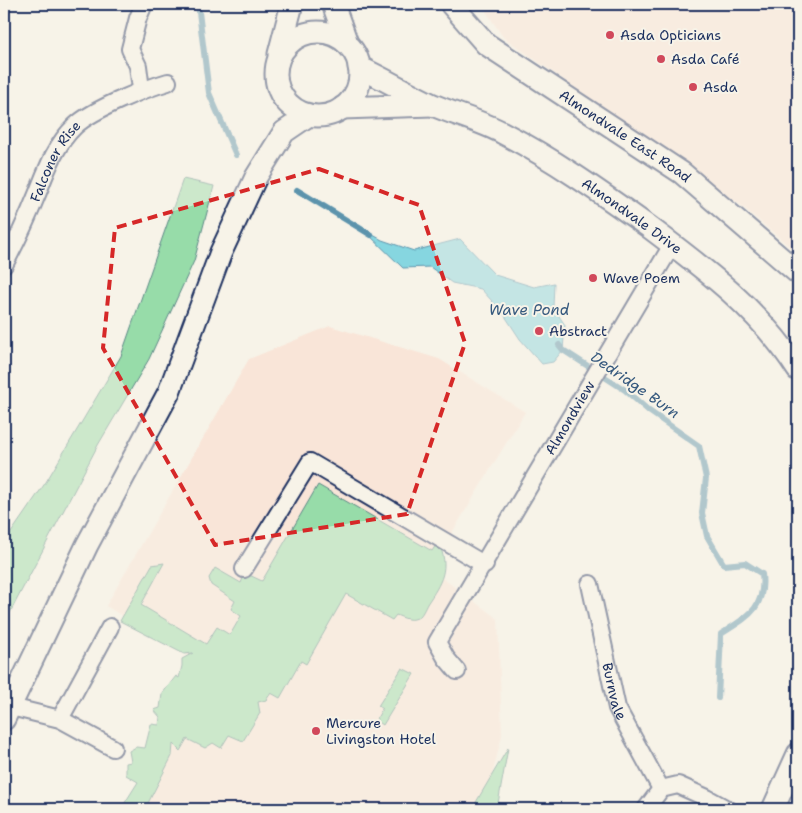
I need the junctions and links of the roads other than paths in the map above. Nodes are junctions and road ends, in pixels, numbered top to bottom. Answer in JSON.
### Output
{"nodes":[{"id":1,"x":144,"y":4,"type":"edge"},
{"id":2,"x":292,"y":4,"type":"edge"},
{"id":3,"x":334,"y":4,"type":"edge"},
{"id":4,"x":451,"y":4,"type":"edge"},
{"id":5,"x":347,"y":43,"type":"junction"},
{"id":6,"x":279,"y":56,"type":"junction"},
{"id":7,"x":359,"y":67,"type":"junction"},
{"id":8,"x":168,"y":82,"type":"dead end"},
{"id":9,"x":142,"y":89,"type":"junction"},
{"id":10,"x":434,"y":105,"type":"junction"},
{"id":11,"x":342,"y":108,"type":"junction"},
{"id":12,"x":309,"y":115,"type":"junction"},
{"id":13,"x":672,"y":244,"type":"junction"},
{"id":14,"x":4,"y":265,"type":"edge"},
{"id":15,"x":798,"y":273,"type":"edge"},
{"id":16,"x":798,"y":370,"type":"edge"},
{"id":17,"x":485,"y":565,"type":"junction"},
{"id":18,"x":244,"y":569,"type":"dead end"},
{"id":19,"x":590,"y":584,"type":"dead end"},
{"id":20,"x":110,"y":627,"type":"dead end"},
{"id":21,"x":457,"y":671,"type":"dead end"},
{"id":22,"x":7,"y":713,"type":"edge"},
{"id":23,"x":60,"y":720,"type":"junction"},
{"id":24,"x":113,"y":748,"type":"dead end"},
{"id":25,"x":798,"y":754,"type":"edge"},
{"id":26,"x":661,"y":789,"type":"junction"},
{"id":27,"x":646,"y":809,"type":"edge"},
{"id":28,"x":727,"y":809,"type":"edge"},
{"id":29,"x":773,"y":809,"type":"edge"}],
"edges":[{"from":1,"to":9,"type":"street"},
{"from":2,"to":6,"type":"street"},
{"from":3,"to":5,"type":"street"},
{"from":4,"to":15,"type":"street","name":"Almondvale East Road"},
{"from":5,"to":6,"type":"street"},
{"from":5,"to":7,"type":"street"},
{"from":6,"to":12,"type":"street"},
{"from":7,"to":10,"type":"street","name":"Almondvale Drive"},
{"from":7,"to":11,"type":"street"},
{"from":8,"to":9,"type":"street","name":"Falconer Rise"},
{"from":9,"to":14,"type":"street","name":"Falconer Rise"},
{"from":10,"to":11,"type":"street","name":"Almondvale Drive"},
{"from":10,"to":13,"type":"street","name":"Almondvale Drive"},
{"from":11,"to":12,"type":"street"},
{"from":12,"to":22,"type":"street"},
{"from":13,"to":16,"type":"street","name":"Almondvale Drive"},
{"from":13,"to":17,"type":"street","name":"Almondview"},
{"from":17,"to":18,"type":"street"},
{"from":17,"to":21,"type":"street","name":"Almondview"},
{"from":19,"to":26,"type":"street","name":"Burnvale"},
{"from":20,"to":23,"type":"street"},
{"from":22,"to":23,"type":"street"},
{"from":23,"to":24,"type":"street"},
{"from":25,"to":29,"type":"street"},
{"from":26,"to":27,"type":"street"},
{"from":26,"to":28,"type":"street"}]}
